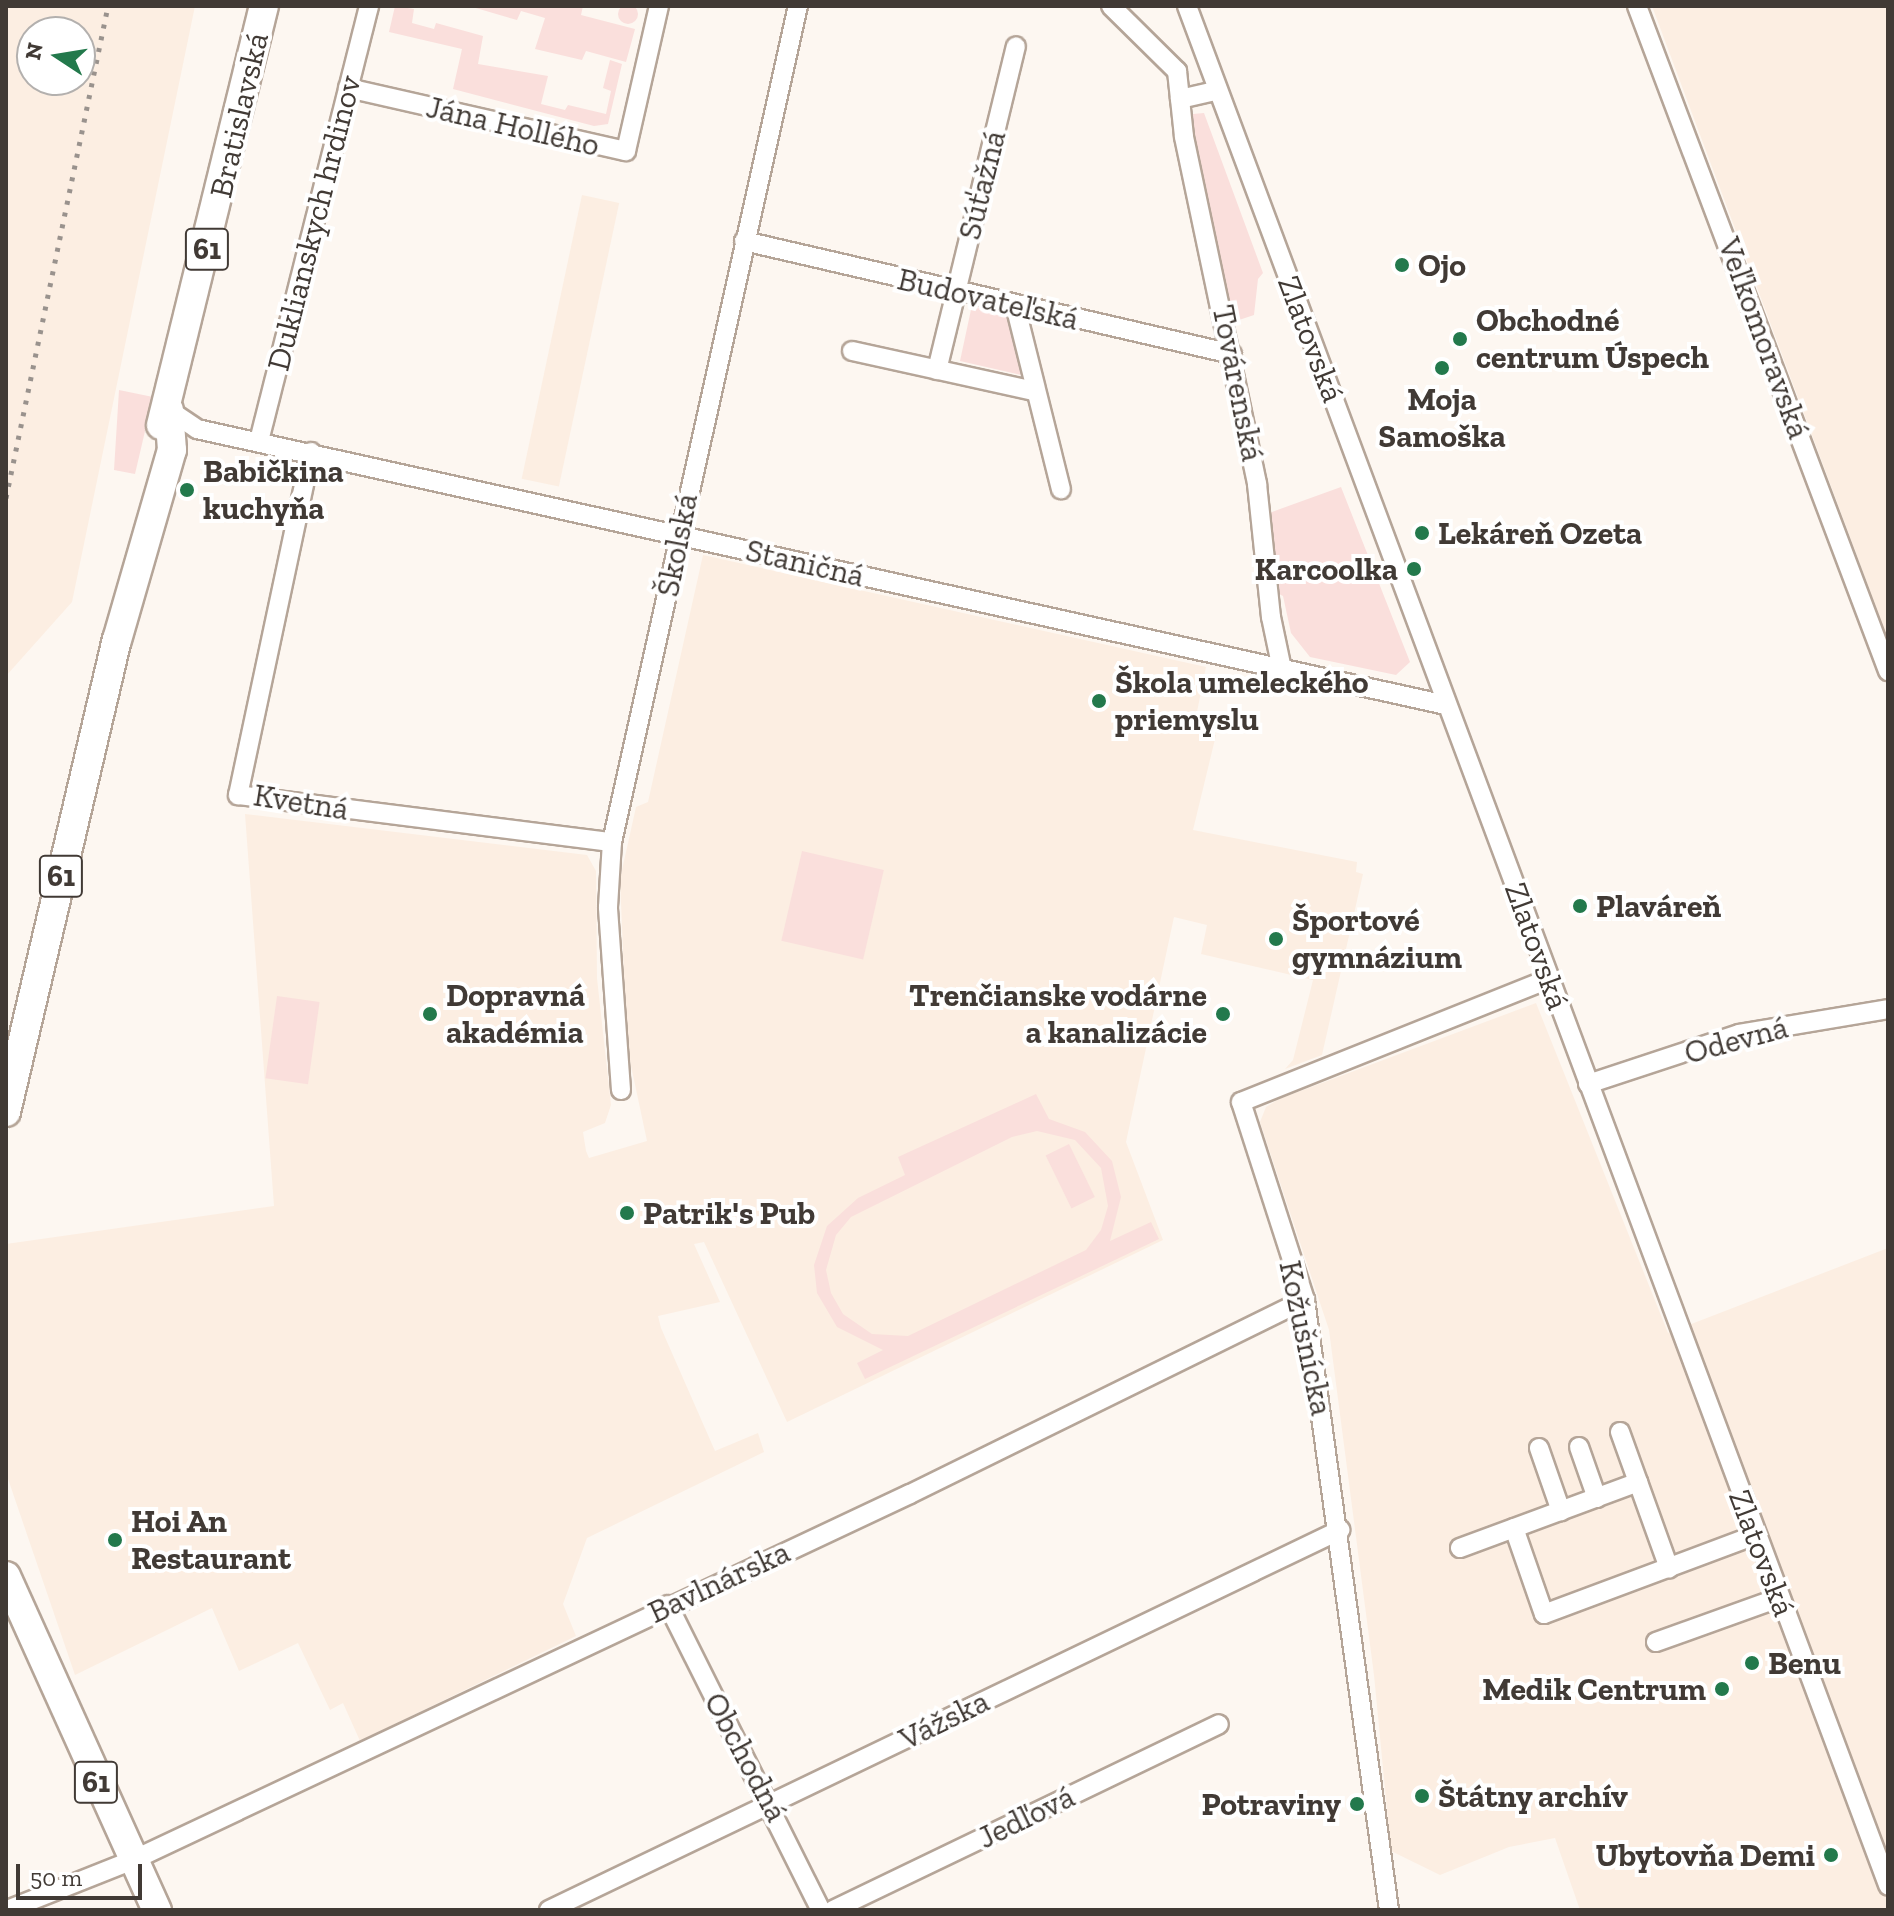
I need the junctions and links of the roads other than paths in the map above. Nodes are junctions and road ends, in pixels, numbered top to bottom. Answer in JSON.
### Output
{"nodes":[{"id":1,"x":264,"y":6,"type":"edge"},
{"id":2,"x":369,"y":6,"type":"edge"},
{"id":3,"x":659,"y":6,"type":"edge"},
{"id":4,"x":798,"y":6,"type":"edge"},
{"id":5,"x":1111,"y":6,"type":"edge"},
{"id":6,"x":1187,"y":6,"type":"edge"},
{"id":7,"x":1637,"y":6,"type":"edge"},
{"id":8,"x":1016,"y":46,"type":"dead end"},
{"id":9,"x":348,"y":88,"type":"junction"},
{"id":10,"x":1216,"y":91,"type":"junction"},
{"id":11,"x":1180,"y":99,"type":"junction"},
{"id":12,"x":744,"y":241,"type":"junction"},
{"id":13,"x":956,"y":291,"type":"junction"},
{"id":14,"x":1015,"y":305,"type":"junction"},
{"id":15,"x":852,"y":351,"type":"dead end"},
{"id":16,"x":1232,"y":354,"type":"junction"},
{"id":17,"x":937,"y":370,"type":"junction"},
{"id":18,"x":1034,"y":391,"type":"junction"},
{"id":19,"x":169,"y":410,"type":"junction"},
{"id":20,"x":259,"y":441,"type":"junction"},
{"id":21,"x":311,"y":452,"type":"junction"},
{"id":22,"x":1061,"y":489,"type":"dead end"},
{"id":23,"x":679,"y":535,"type":"junction"},
{"id":24,"x":1282,"y":669,"type":"junction"},
{"id":25,"x":1888,"y":671,"type":"edge"},
{"id":26,"x":1446,"y":705,"type":"junction"},
{"id":27,"x":612,"y":842,"type":"junction"},
{"id":28,"x":1549,"y":979,"type":"junction"},
{"id":29,"x":1888,"y":1009,"type":"edge"},
{"id":30,"x":1588,"y":1084,"type":"junction"},
{"id":31,"x":621,"y":1090,"type":"dead end"},
{"id":32,"x":6,"y":1112,"type":"edge"},
{"id":33,"x":1305,"y":1300,"type":"junction"},
{"id":34,"x":1620,"y":1432,"type":"dead end"},
{"id":35,"x":1579,"y":1447,"type":"dead end"},
{"id":36,"x":1539,"y":1448,"type":"dead end"},
{"id":37,"x":1638,"y":1482,"type":"junction"},
{"id":38,"x":1597,"y":1498,"type":"junction"},
{"id":39,"x":1561,"y":1511,"type":"junction"},
{"id":40,"x":1514,"y":1528,"type":"junction"},
{"id":41,"x":1340,"y":1530,"type":"junction"},
{"id":42,"x":1755,"y":1535,"type":"junction"},
{"id":43,"x":1460,"y":1548,"type":"dead end"},
{"id":44,"x":1669,"y":1568,"type":"junction"},
{"id":45,"x":6,"y":1576,"type":"edge"},
{"id":46,"x":1779,"y":1598,"type":"junction"},
{"id":47,"x":668,"y":1605,"type":"junction"},
{"id":48,"x":1656,"y":1642,"type":"dead end"},
{"id":49,"x":1219,"y":1724,"type":"dead end"},
{"id":50,"x":771,"y":1803,"type":"junction"},
{"id":51,"x":131,"y":1861,"type":"junction"},
{"id":52,"x":1888,"y":1885,"type":"edge"},
{"id":53,"x":1385,"y":1908,"type":"edge"},
{"id":54,"x":7,"y":1910,"type":"edge"},
{"id":55,"x":157,"y":1910,"type":"edge"},
{"id":56,"x":549,"y":1910,"type":"edge"},
{"id":57,"x":821,"y":1910,"type":"edge"},
{"id":58,"x":833,"y":1910,"type":"edge"}],
"edges":[{"from":1,"to":19,"type":"main road","name":"Bratislavská","number":"61"},
{"from":2,"to":9,"type":"street","name":"Duklianskych hrdinov"},
{"from":3,"to":9,"type":"street","name":"Jána Hollého"},
{"from":4,"to":12,"type":"street","name":"Školská"},
{"from":5,"to":11,"type":"street","name":"Továrenská"},
{"from":6,"to":10,"type":"street","name":"Zlatovská"},
{"from":7,"to":25,"type":"street","name":"Veľkomoravská"},
{"from":8,"to":13,"type":"street","name":"Súťažná"},
{"from":9,"to":20,"type":"street","name":"Duklianskych hrdinov"},
{"from":10,"to":11,"type":"street"},
{"from":10,"to":26,"type":"street","name":"Zlatovská"},
{"from":11,"to":16,"type":"street","name":"Továrenská"},
{"from":12,"to":13,"type":"street","name":"Budovateľská"},
{"from":12,"to":23,"type":"street","name":"Školská"},
{"from":13,"to":14,"type":"street","name":"Budovateľská"},
{"from":13,"to":17,"type":"street","name":"Súťažná"},
{"from":14,"to":16,"type":"street","name":"Budovateľská"},
{"from":14,"to":18,"type":"street"},
{"from":15,"to":17,"type":"street"},
{"from":16,"to":24,"type":"street","name":"Továrenská"},
{"from":17,"to":18,"type":"street"},
{"from":18,"to":22,"type":"street"},
{"from":19,"to":20,"type":"street","name":"Staničná"},
{"from":19,"to":32,"type":"main road","name":"Bratislavská","number":"61"},
{"from":20,"to":21,"type":"street","name":"Staničná"},
{"from":21,"to":23,"type":"street","name":"Staničná"},
{"from":21,"to":27,"type":"street","name":"Kvetná"},
{"from":23,"to":24,"type":"street","name":"Staničná"},
{"from":23,"to":27,"type":"street","name":"Školská"},
{"from":24,"to":26,"type":"street","name":"Staničná"},
{"from":26,"to":28,"type":"street","name":"Zlatovská"},
{"from":27,"to":31,"type":"street","name":"Školská"},
{"from":28,"to":30,"type":"street","name":"Zlatovská"},
{"from":28,"to":33,"type":"street","name":"Kožušnícka"},
{"from":29,"to":30,"type":"street","name":"Odevná"},
{"from":30,"to":42,"type":"street","name":"Zlatovská"},
{"from":33,"to":41,"type":"street","name":"Kožušnícka"},
{"from":33,"to":47,"type":"street","name":"Bavlnárska"},
{"from":34,"to":37,"type":"street"},
{"from":35,"to":38,"type":"street"},
{"from":36,"to":39,"type":"street"},
{"from":37,"to":38,"type":"street"},
{"from":37,"to":44,"type":"street"},
{"from":38,"to":39,"type":"street"},
{"from":39,"to":40,"type":"street"},
{"from":40,"to":43,"type":"street"},
{"from":40,"to":44,"type":"street"},
{"from":41,"to":50,"type":"street","name":"Vážska"},
{"from":41,"to":53,"type":"street","name":"Kožušnícka"},
{"from":42,"to":44,"type":"street"},
{"from":42,"to":46,"type":"street","name":"Zlatovská"},
{"from":45,"to":51,"type":"main road","number":"61"},
{"from":46,"to":48,"type":"street"},
{"from":46,"to":52,"type":"street","name":"Zlatovská"},
{"from":47,"to":50,"type":"street","name":"Obchodná"},
{"from":47,"to":51,"type":"street","name":"Bavlnárska"},
{"from":49,"to":58,"type":"street","name":"Jedľová"},
{"from":50,"to":56,"type":"street","name":"Vážska"},
{"from":50,"to":57,"type":"street","name":"Obchodná"},
{"from":51,"to":54,"type":"street","name":"Bavlnárska"},
{"from":51,"to":55,"type":"main road","number":"61"}]}
